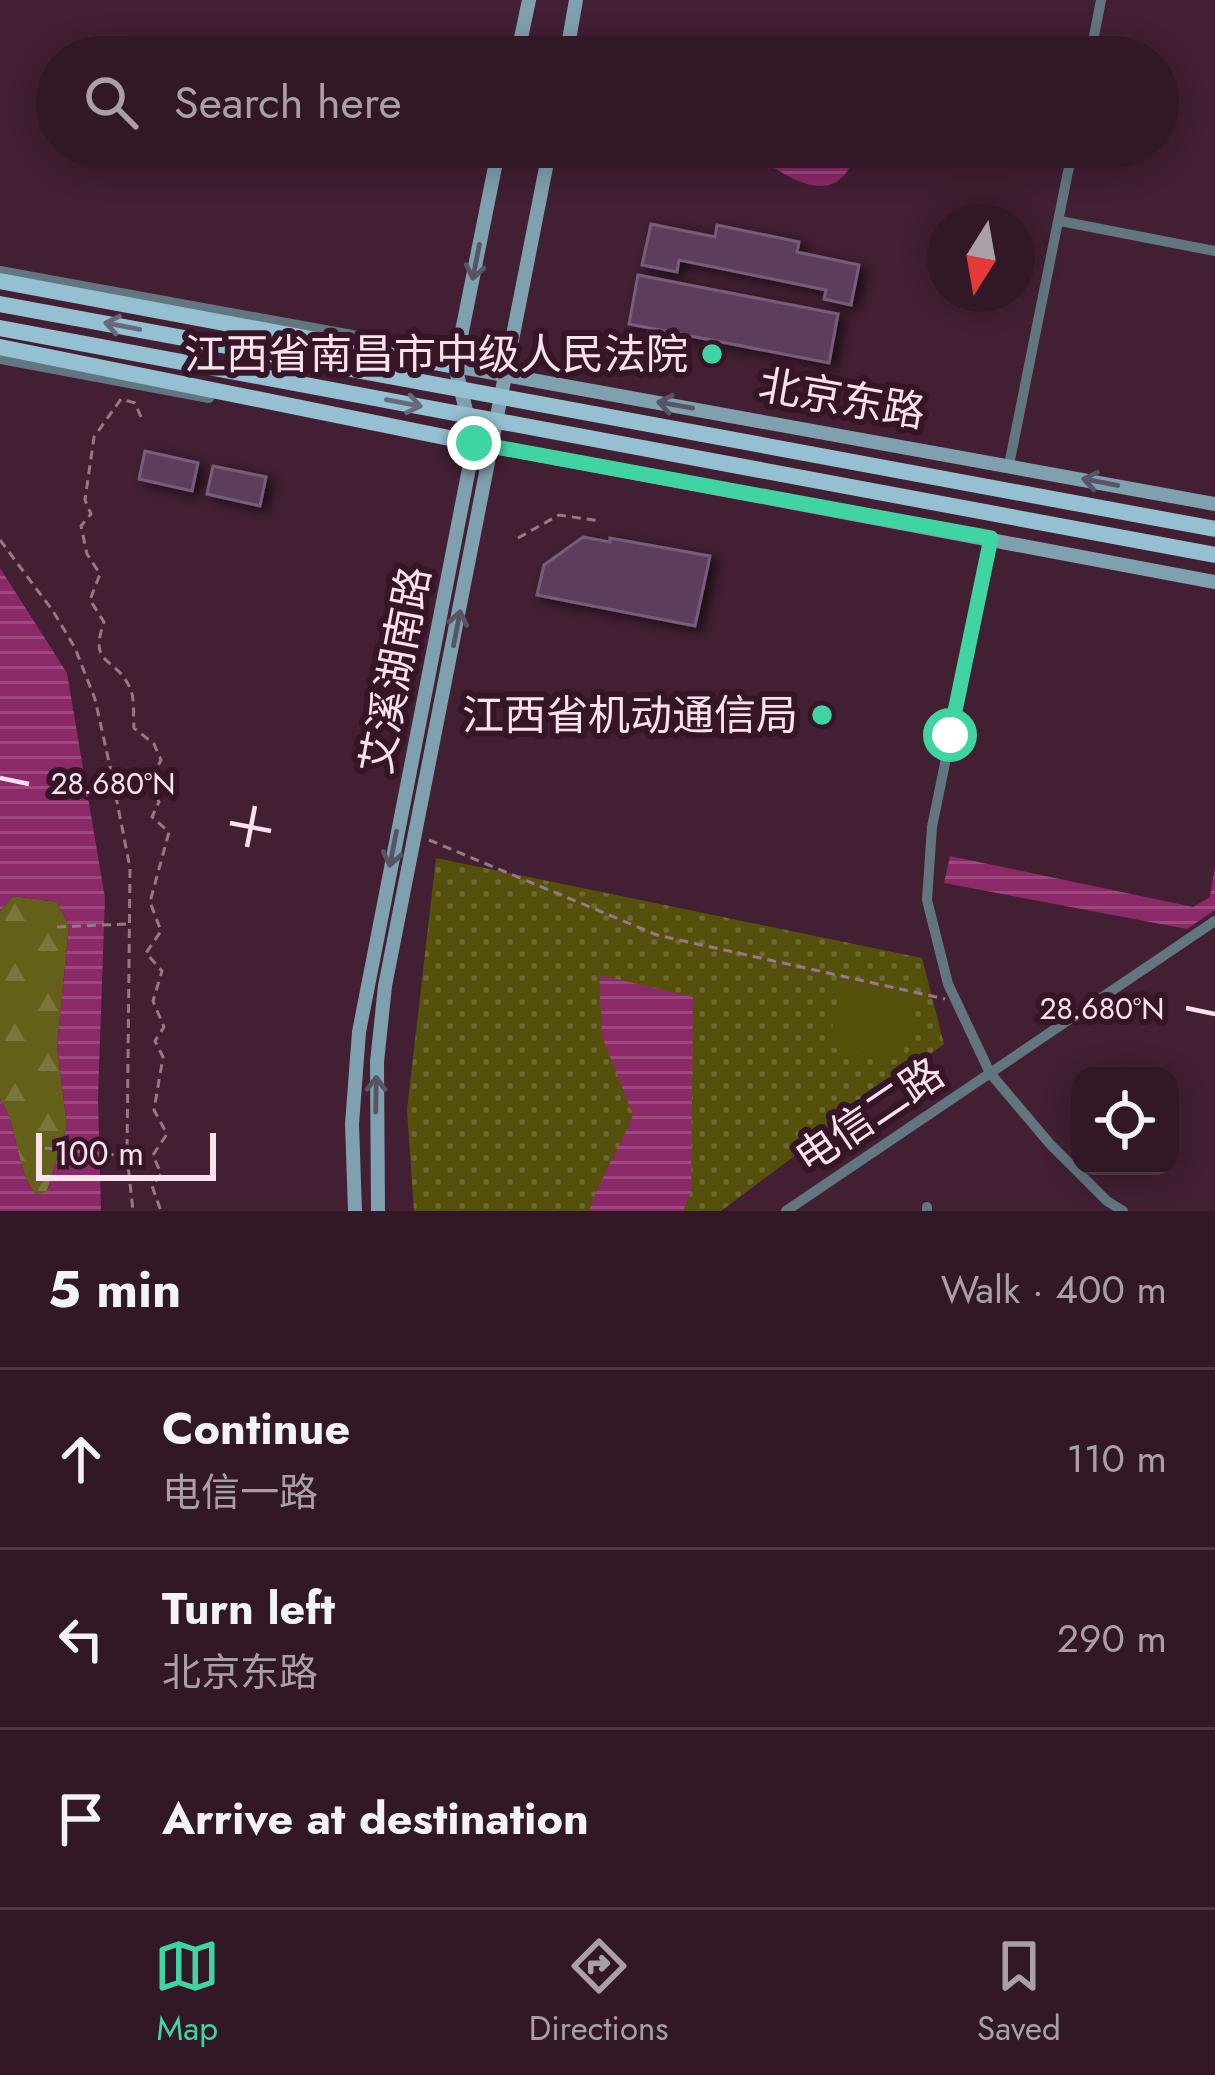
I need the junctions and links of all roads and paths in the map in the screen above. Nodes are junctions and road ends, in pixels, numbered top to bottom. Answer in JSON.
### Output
{"nodes":[{"id":1,"x":529,"y":0,"type":"edge"},
{"id":2,"x":576,"y":0,"type":"edge"},
{"id":3,"x":1101,"y":0,"type":"edge"},
{"id":4,"x":522,"y":36,"type":"edge"},
{"id":5,"x":570,"y":36,"type":"edge"},
{"id":6,"x":1094,"y":36,"type":"edge"},
{"id":7,"x":495,"y":168,"type":"edge"},
{"id":8,"x":546,"y":168,"type":"edge"},
{"id":9,"x":1069,"y":168,"type":"edge"},
{"id":10,"x":1060,"y":221,"type":"junction"},
{"id":11,"x":1215,"y":250,"type":"edge"},
{"id":12,"x":0,"y":271,"type":"edge"},
{"id":13,"x":0,"y":281,"type":"edge"},
{"id":14,"x":0,"y":304,"type":"edge"},
{"id":15,"x":0,"y":328,"type":"edge"},
{"id":16,"x":0,"y":347,"type":"edge"},
{"id":17,"x":0,"y":359,"type":"edge"},
{"id":18,"x":455,"y":366,"type":"junction"},
{"id":19,"x":81,"y":368,"type":"junction"},
{"id":20,"x":507,"y":374,"type":"junction"},
{"id":21,"x":141,"y":417,"type":"dead end"},
{"id":22,"x":484,"y":444,"type":"junction"},
{"id":23,"x":1009,"y":465,"type":"junction"},
{"id":24,"x":1215,"y":504,"type":"edge"},
{"id":25,"x":600,"y":521,"type":"dead end"},
{"id":26,"x":1215,"y":529,"type":"edge"},
{"id":27,"x":518,"y":538,"type":"dead end"},
{"id":28,"x":991,"y":538,"type":"junction"},
{"id":29,"x":0,"y":540,"type":"edge"},
{"id":30,"x":1215,"y":555,"type":"edge"},
{"id":31,"x":1215,"y":582,"type":"edge"},
{"id":32,"x":416,"y":834,"type":"junction"},
{"id":33,"x":1215,"y":921,"type":"edge"},
{"id":34,"x":128,"y":924,"type":"junction"},
{"id":35,"x":60,"y":927,"type":"dead end"},
{"id":36,"x":956,"y":1002,"type":"junction"},
{"id":37,"x":990,"y":1073,"type":"junction"},
{"id":38,"x":49,"y":1149,"type":"dead end"},
{"id":39,"x":127,"y":1156,"type":"junction"},
{"id":40,"x":133,"y":1211,"type":"edge"},
{"id":41,"x":161,"y":1211,"type":"edge"},
{"id":42,"x":355,"y":1211,"type":"edge"},
{"id":43,"x":378,"y":1211,"type":"edge"},
{"id":44,"x":786,"y":1211,"type":"edge"},
{"id":45,"x":1123,"y":1211,"type":"edge"}],
"edges":[{"from":1,"to":4,"type":"main road"},
{"from":2,"to":5,"type":"main road"},
{"from":3,"to":6,"type":"street"},
{"from":7,"to":18,"type":"main road","name":"艾溪湖南路","one_way":true},
{"from":8,"to":20,"type":"main road","name":"艾溪湖南路"},
{"from":9,"to":10,"type":"street"},
{"from":10,"to":11,"type":"street"},
{"from":10,"to":23,"type":"street"},
{"from":12,"to":18,"type":"street"},
{"from":13,"to":18,"type":"main road"},
{"from":26,"to":14,"type":"main road","name":"北京东路","one_way":true},
{"from":15,"to":30,"type":"main road","name":"北京东路","one_way":true},
{"from":16,"to":19,"type":"main road"},
{"from":17,"to":19,"type":"street"},
{"from":18,"to":20,"type":"main road","name":"北京东路"},
{"from":18,"to":22,"type":"main road","name":"艾溪湖南路"},
{"from":19,"to":22,"type":"main road"},
{"from":20,"to":22,"type":"main road","name":"艾溪湖南路"},
{"from":23,"to":20,"type":"main road","name":"北京东路","one_way":true},
{"from":21,"to":41,"type":"path"},
{"from":22,"to":28,"type":"main road"},
{"from":32,"to":22,"type":"main road","name":"艾溪湖南路","one_way":true},
{"from":22,"to":42,"type":"main road","name":"艾溪湖南路","one_way":true},
{"from":24,"to":23,"type":"main road","name":"北京东路","one_way":true},
{"from":25,"to":27,"type":"path"},
{"from":28,"to":31,"type":"main road"},
{"from":28,"to":36,"type":"street"},
{"from":29,"to":34,"type":"path"},
{"from":32,"to":36,"type":"path"},
{"from":43,"to":32,"type":"main road","name":"艾溪湖南路","one_way":true},
{"from":33,"to":37,"type":"street","name":"电信二路"},
{"from":34,"to":35,"type":"path"},
{"from":34,"to":39,"type":"path"},
{"from":36,"to":37,"type":"street"},
{"from":37,"to":44,"type":"street","name":"电信二路"},
{"from":37,"to":45,"type":"street"},
{"from":38,"to":39,"type":"path"},
{"from":39,"to":40,"type":"path"}]}
